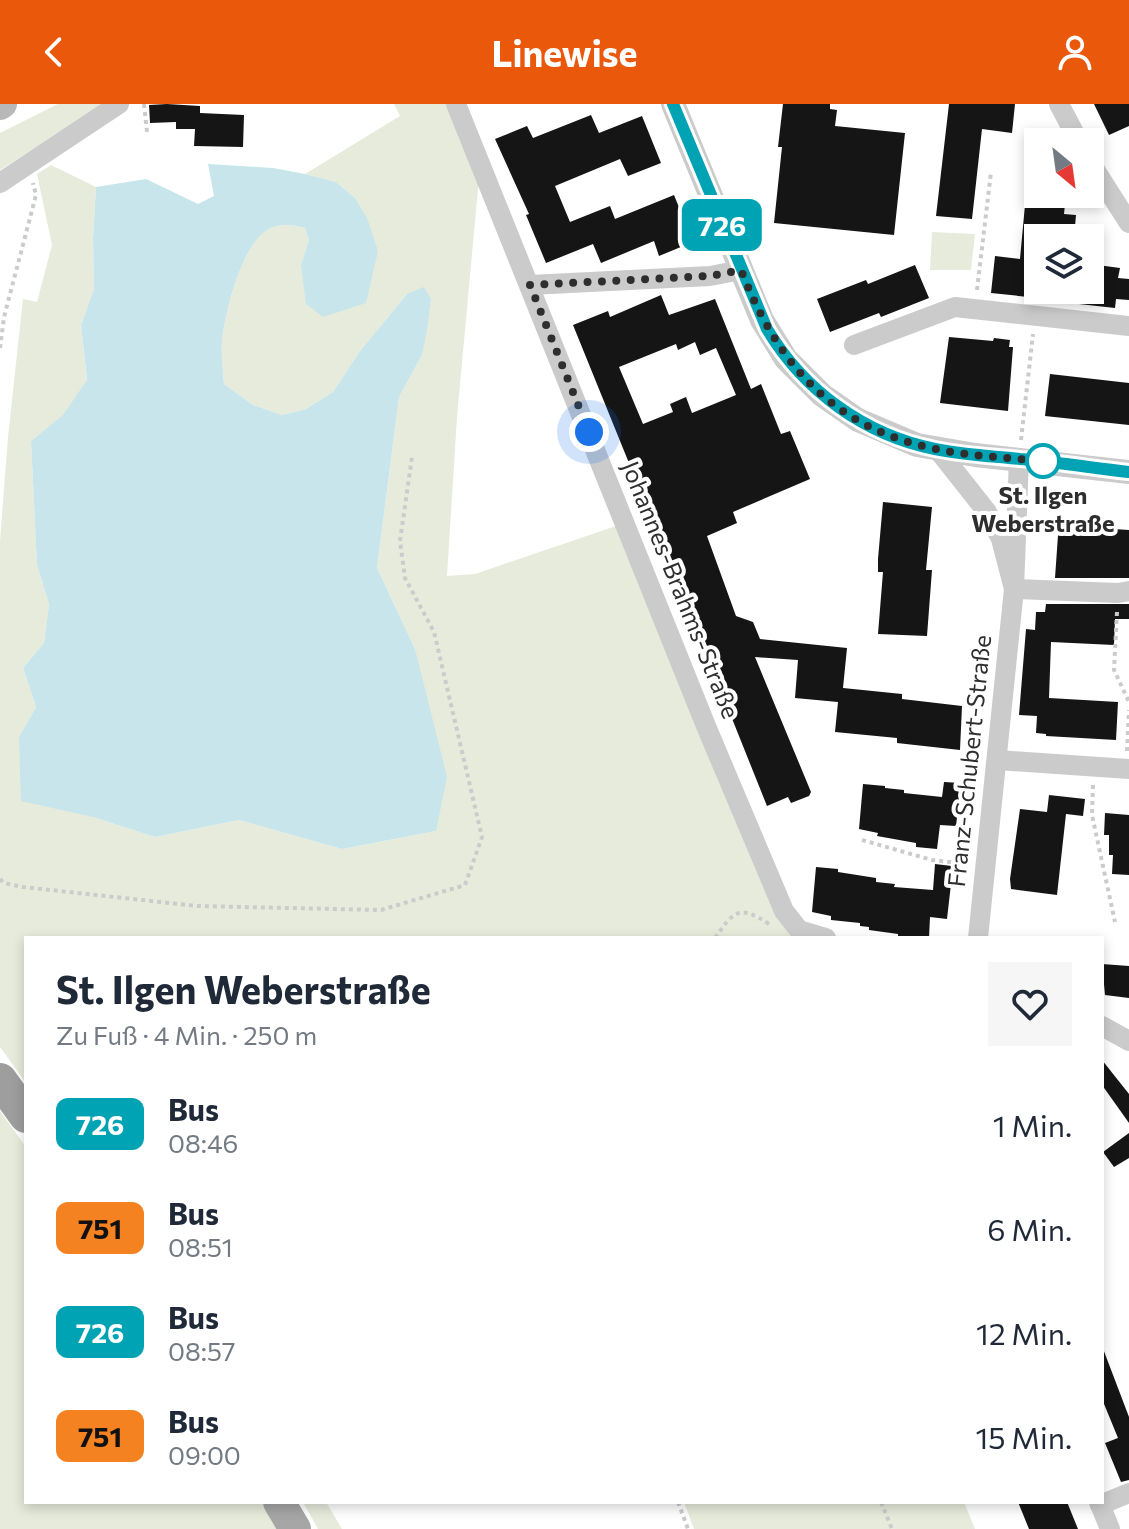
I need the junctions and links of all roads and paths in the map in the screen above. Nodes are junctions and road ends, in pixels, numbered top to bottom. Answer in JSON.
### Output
{"nodes":[{"id":1,"x":119,"y":104,"type":"edge"},
{"id":2,"x":144,"y":104,"type":"edge"},
{"id":3,"x":673,"y":104,"type":"edge"},
{"id":4,"x":1059,"y":104,"type":"edge"},
{"id":5,"x":463,"y":105,"type":"edge"},
{"id":6,"x":1072,"y":128,"type":"edge"},
{"id":7,"x":147,"y":132,"type":"dead end"},
{"id":8,"x":29,"y":163,"type":"junction"},
{"id":9,"x":991,"y":172,"type":"dead end"},
{"id":10,"x":0,"y":183,"type":"edge"},
{"id":11,"x":1104,"y":184,"type":"edge"},
{"id":12,"x":1129,"y":223,"type":"edge"},
{"id":13,"x":741,"y":270,"type":"junction"},
{"id":14,"x":530,"y":285,"type":"junction"},
{"id":15,"x":975,"y":308,"type":"junction"},
{"id":16,"x":1035,"y":315,"type":"junction"},
{"id":17,"x":1129,"y":326,"type":"edge"},
{"id":18,"x":854,"y":345,"type":"dead end"},
{"id":19,"x":0,"y":348,"type":"edge"},
{"id":20,"x":938,"y":450,"type":"junction"},
{"id":21,"x":412,"y":457,"type":"dead end"},
{"id":22,"x":1019,"y":458,"type":"junction"},
{"id":23,"x":1129,"y":472,"type":"edge"},
{"id":24,"x":1014,"y":589,"type":"junction"},
{"id":25,"x":1123,"y":592,"type":"edge"},
{"id":26,"x":1129,"y":702,"type":"edge"},
{"id":27,"x":1129,"y":710,"type":"edge"},
{"id":28,"x":997,"y":760,"type":"junction"},
{"id":29,"x":1094,"y":767,"type":"junction"},
{"id":30,"x":1127,"y":769,"type":"edge"},
{"id":31,"x":862,"y":840,"type":"dead end"},
{"id":32,"x":984,"y":866,"type":"junction"},
{"id":33,"x":0,"y":879,"type":"edge"},
{"id":34,"x":1115,"y":922,"type":"dead end"},
{"id":35,"x":795,"y":927,"type":"junction"},
{"id":36,"x":717,"y":936,"type":"edge"},
{"id":37,"x":820,"y":936,"type":"edge"},
{"id":38,"x":978,"y":936,"type":"edge"},
{"id":39,"x":1104,"y":1027,"type":"edge"},
{"id":40,"x":1129,"y":1041,"type":"edge"},
{"id":41,"x":0,"y":1080,"type":"edge"},
{"id":42,"x":24,"y":1113,"type":"edge"},
{"id":43,"x":1129,"y":1493,"type":"edge"},
{"id":44,"x":1104,"y":1502,"type":"edge"},
{"id":45,"x":280,"y":1504,"type":"edge"},
{"id":46,"x":679,"y":1504,"type":"edge"},
{"id":47,"x":882,"y":1504,"type":"edge"},
{"id":48,"x":1100,"y":1504,"type":"edge"},
{"id":49,"x":295,"y":1529,"type":"edge"},
{"id":50,"x":688,"y":1529,"type":"edge"},
{"id":51,"x":892,"y":1529,"type":"edge"},
{"id":52,"x":1110,"y":1529,"type":"edge"}],
"edges":[{"from":1,"to":8,"type":"street"},
{"from":2,"to":7,"type":"path"},
{"from":3,"to":13,"type":"street"},
{"from":4,"to":6,"type":"street"},
{"from":5,"to":14,"type":"street","name":"Johannes-Brahms-Straße"},
{"from":8,"to":10,"type":"street"},
{"from":8,"to":19,"type":"path"},
{"from":9,"to":15,"type":"path"},
{"from":11,"to":12,"type":"street"},
{"from":13,"to":14,"type":"street"},
{"from":13,"to":20,"type":"street"},
{"from":14,"to":35,"type":"street","name":"Johannes-Brahms-Straße"},
{"from":15,"to":16,"type":"street"},
{"from":15,"to":18,"type":"street"},
{"from":16,"to":17,"type":"street"},
{"from":16,"to":22,"type":"path"},
{"from":20,"to":22,"type":"street"},
{"from":20,"to":24,"type":"street","name":"Franz-Schubert-Straße"},
{"from":21,"to":33,"type":"path"},
{"from":22,"to":23,"type":"street"},
{"from":22,"to":24,"type":"street","name":"Franz-Schubert-Straße"},
{"from":24,"to":25,"type":"street"},
{"from":24,"to":28,"type":"street","name":"Franz-Schubert-Straße"},
{"from":25,"to":26,"type":"path"},
{"from":27,"to":30,"type":"path"},
{"from":28,"to":29,"type":"street"},
{"from":28,"to":32,"type":"street","name":"Franz-Schubert-Straße"},
{"from":29,"to":30,"type":"street"},
{"from":29,"to":34,"type":"path"},
{"from":31,"to":32,"type":"path"},
{"from":32,"to":38,"type":"street","name":"Franz-Schubert-Straße"},
{"from":35,"to":36,"type":"path"},
{"from":35,"to":37,"type":"street"},
{"from":39,"to":40,"type":"street"},
{"from":41,"to":42,"type":"highway"},
{"from":43,"to":44,"type":"street"},
{"from":45,"to":49,"type":"main road"},
{"from":46,"to":50,"type":"path"},
{"from":47,"to":51,"type":"path"},
{"from":48,"to":52,"type":"street"}]}
